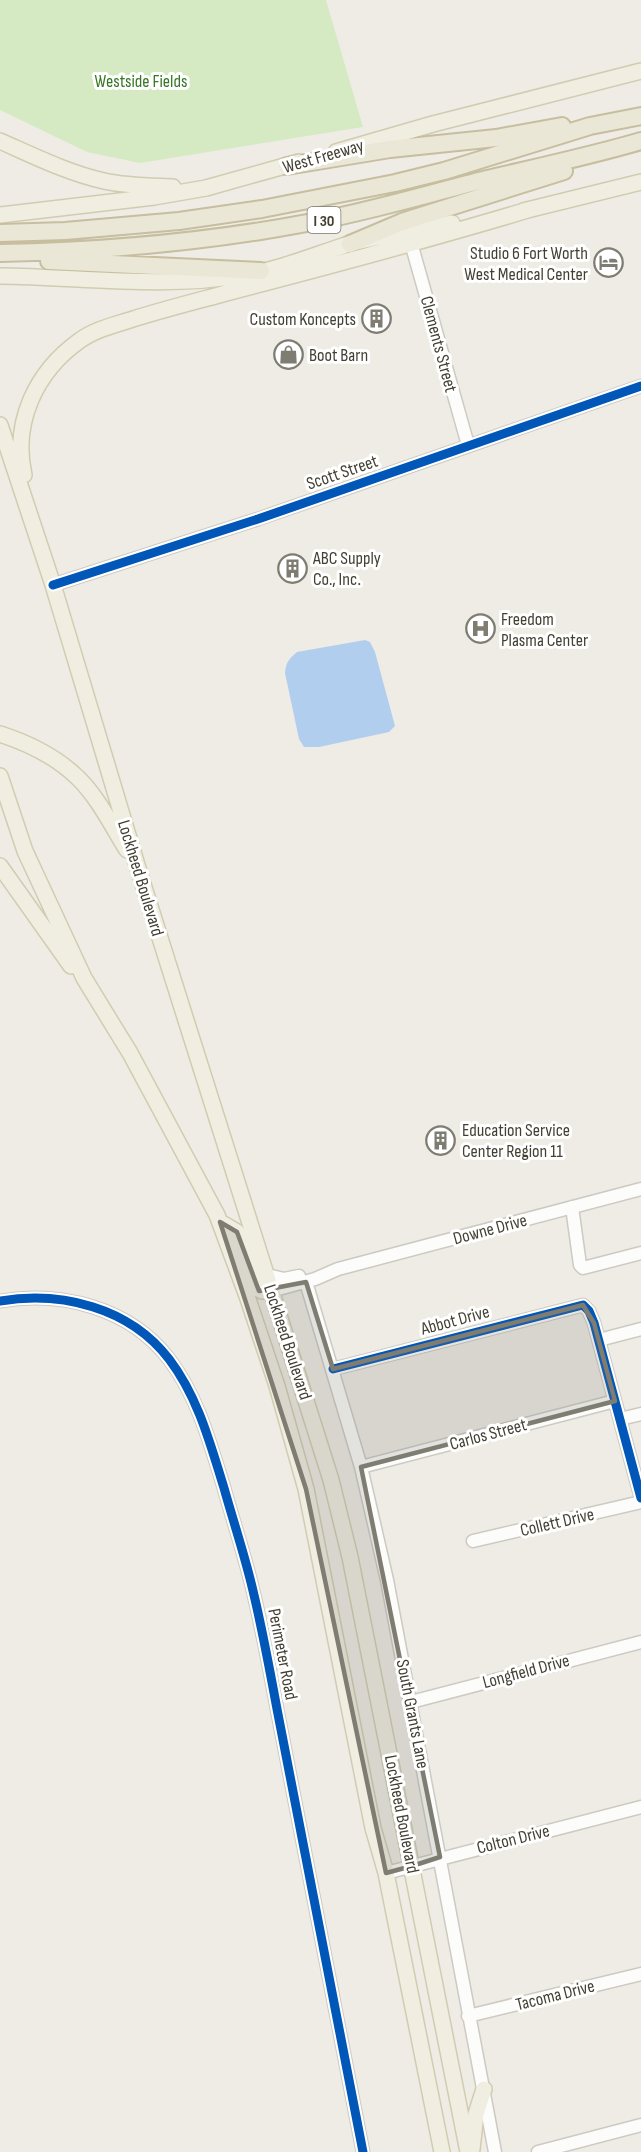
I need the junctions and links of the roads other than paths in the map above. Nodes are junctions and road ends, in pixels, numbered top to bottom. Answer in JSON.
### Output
{"nodes":[{"id":1,"x":641,"y":63,"type":"edge"},
{"id":2,"x":641,"y":71,"type":"edge"},
{"id":3,"x":624,"y":75,"type":"junction"},
{"id":4,"x":641,"y":116,"type":"edge"},
{"id":5,"x":590,"y":126,"type":"junction"},
{"id":6,"x":0,"y":141,"type":"edge"},
{"id":7,"x":641,"y":141,"type":"edge"},
{"id":8,"x":621,"y":147,"type":"junction"},
{"id":9,"x":287,"y":166,"type":"junction"},
{"id":10,"x":641,"y":182,"type":"edge"},
{"id":11,"x":206,"y":188,"type":"junction"},
{"id":12,"x":531,"y":209,"type":"junction"},
{"id":13,"x":0,"y":215,"type":"edge"},
{"id":14,"x":0,"y":233,"type":"edge"},
{"id":15,"x":411,"y":243,"type":"junction"},
{"id":16,"x":350,"y":244,"type":"junction"},
{"id":17,"x":0,"y":253,"type":"edge"},
{"id":18,"x":20,"y":253,"type":"junction"},
{"id":19,"x":261,"y":272,"type":"junction"},
{"id":20,"x":0,"y":276,"type":"edge"},
{"id":21,"x":641,"y":386,"type":"edge"},
{"id":22,"x":0,"y":424,"type":"edge"},
{"id":23,"x":468,"y":445,"type":"junction"},
{"id":24,"x":40,"y":548,"type":"junction"},
{"id":25,"x":53,"y":585,"type":"junction"},
{"id":26,"x":0,"y":734,"type":"edge"},
{"id":27,"x":0,"y":776,"type":"edge"},
{"id":28,"x":137,"y":865,"type":"junction"},
{"id":29,"x":0,"y":866,"type":"edge"},
{"id":30,"x":84,"y":978,"type":"junction"},
{"id":31,"x":641,"y":1189,"type":"edge"},
{"id":32,"x":572,"y":1208,"type":"junction"},
{"id":33,"x":220,"y":1222,"type":"junction"},
{"id":34,"x":641,"y":1253,"type":"edge"},
{"id":35,"x":338,"y":1269,"type":"junction"},
{"id":36,"x":267,"y":1275,"type":"junction"},
{"id":37,"x":306,"y":1282,"type":"junction"},
{"id":38,"x":272,"y":1291,"type":"junction"},
{"id":39,"x":0,"y":1300,"type":"edge"},
{"id":40,"x":641,"y":1329,"type":"edge"},
{"id":41,"x":599,"y":1340,"type":"junction"},
{"id":42,"x":333,"y":1370,"type":"junction"},
{"id":43,"x":615,"y":1401,"type":"junction"},
{"id":44,"x":641,"y":1414,"type":"edge"},
{"id":45,"x":620,"y":1419,"type":"junction"},
{"id":46,"x":361,"y":1467,"type":"junction"},
{"id":47,"x":641,"y":1500,"type":"edge"},
{"id":48,"x":473,"y":1541,"type":"dead end"},
{"id":49,"x":641,"y":1642,"type":"edge"},
{"id":50,"x":411,"y":1702,"type":"junction"},
{"id":51,"x":641,"y":1807,"type":"edge"},
{"id":52,"x":440,"y":1857,"type":"junction"},
{"id":53,"x":412,"y":1866,"type":"junction"},
{"id":54,"x":386,"y":1873,"type":"junction"},
{"id":55,"x":641,"y":1974,"type":"edge"},
{"id":56,"x":468,"y":2016,"type":"junction"},
{"id":57,"x":484,"y":2089,"type":"junction"},
{"id":58,"x":641,"y":2125,"type":"edge"},
{"id":59,"x":363,"y":2152,"type":"edge"},
{"id":60,"x":442,"y":2152,"type":"edge"},
{"id":61,"x":470,"y":2152,"type":"edge"},
{"id":62,"x":495,"y":2152,"type":"edge"},
{"id":63,"x":538,"y":2152,"type":"edge"}],
"edges":[{"from":1,"to":3,"type":"main road"},
{"from":2,"to":3,"type":"main road","name":"West Freeway"},
{"from":3,"to":9,"type":"main road","name":"West Freeway"},
{"from":4,"to":5,"type":"highway","name":"West Freeway","number":"I 30"},
{"from":5,"to":9,"type":"highway"},
{"from":5,"to":14,"type":"highway","name":"West Freeway","number":"I 30"},
{"from":6,"to":11,"type":"main road"},
{"from":7,"to":8,"type":"highway","number":"I 30"},
{"from":8,"to":16,"type":"highway"},
{"from":8,"to":18,"type":"highway","number":"I 30"},
{"from":9,"to":11,"type":"main road","name":"West Freeway"},
{"from":10,"to":12,"type":"main road"},
{"from":11,"to":13,"type":"main road","name":"West Freeway"},
{"from":12,"to":15,"type":"main road"},
{"from":12,"to":16,"type":"main road"},
{"from":15,"to":23,"type":"street","name":"Clements Street"},
{"from":15,"to":24,"type":"main road"},
{"from":16,"to":19,"type":"main road"},
{"from":17,"to":18,"type":"highway","number":"I 30"},
{"from":18,"to":19,"type":"highway"},
{"from":19,"to":20,"type":"main road"},
{"from":21,"to":23,"type":"street","name":"Scott Street"},
{"from":22,"to":24,"type":"main road"},
{"from":23,"to":25,"type":"street","name":"Scott Street"},
{"from":24,"to":25,"type":"main road","name":"Lockheed Boulevard"},
{"from":25,"to":28,"type":"main road","name":"Lockheed Boulevard"},
{"from":26,"to":28,"type":"main road"},
{"from":27,"to":30,"type":"main road","name":"Lockheed Boulevard"},
{"from":28,"to":36,"type":"main road","name":"Lockheed Boulevard"},
{"from":29,"to":30,"type":"main road"},
{"from":30,"to":33,"type":"main road","name":"Lockheed Boulevard"},
{"from":31,"to":32,"type":"street","name":"Downe Drive"},
{"from":32,"to":34,"type":"street"},
{"from":32,"to":35,"type":"street","name":"Downe Drive"},
{"from":33,"to":38,"type":"main road"},
{"from":33,"to":54,"type":"main road","name":"Lockheed Boulevard"},
{"from":35,"to":36,"type":"street","name":"Downe Drive"},
{"from":35,"to":37,"type":"street","name":"Downe Drive"},
{"from":36,"to":38,"type":"main road","name":"Lockheed Boulevard"},
{"from":37,"to":38,"type":"street","name":"Downe Drive"},
{"from":37,"to":42,"type":"street","name":"South Grants Lane"},
{"from":38,"to":53,"type":"main road","name":"Lockheed Boulevard"},
{"from":39,"to":59,"type":"street","name":"Perimeter Road"},
{"from":40,"to":41,"type":"street"},
{"from":41,"to":42,"type":"street","name":"Abbot Drive"},
{"from":41,"to":43,"type":"street"},
{"from":42,"to":46,"type":"street","name":"South Grants Lane"},
{"from":43,"to":45,"type":"street"},
{"from":43,"to":46,"type":"street","name":"Carlos Street"},
{"from":44,"to":45,"type":"street"},
{"from":45,"to":47,"type":"street"},
{"from":46,"to":50,"type":"street","name":"South Grants Lane"},
{"from":47,"to":48,"type":"street","name":"Collett Drive"},
{"from":49,"to":50,"type":"street","name":"Longfield Drive"},
{"from":50,"to":52,"type":"street","name":"South Grants Lane"},
{"from":51,"to":52,"type":"street","name":"Colton Drive"},
{"from":52,"to":53,"type":"street","name":"Colton Drive"},
{"from":52,"to":56,"type":"street","name":"South Grants Lane"},
{"from":53,"to":54,"type":"street","name":"Colton Drive"},
{"from":53,"to":61,"type":"main road","name":"Lockheed Boulevard"},
{"from":54,"to":60,"type":"main road","name":"Lockheed Boulevard"},
{"from":55,"to":56,"type":"street","name":"Tacoma Drive"},
{"from":56,"to":57,"type":"street","name":"South Grants Lane"},
{"from":57,"to":61,"type":"main road"},
{"from":57,"to":62,"type":"street","name":"South Grants Lane"},
{"from":58,"to":63,"type":"street"}]}
